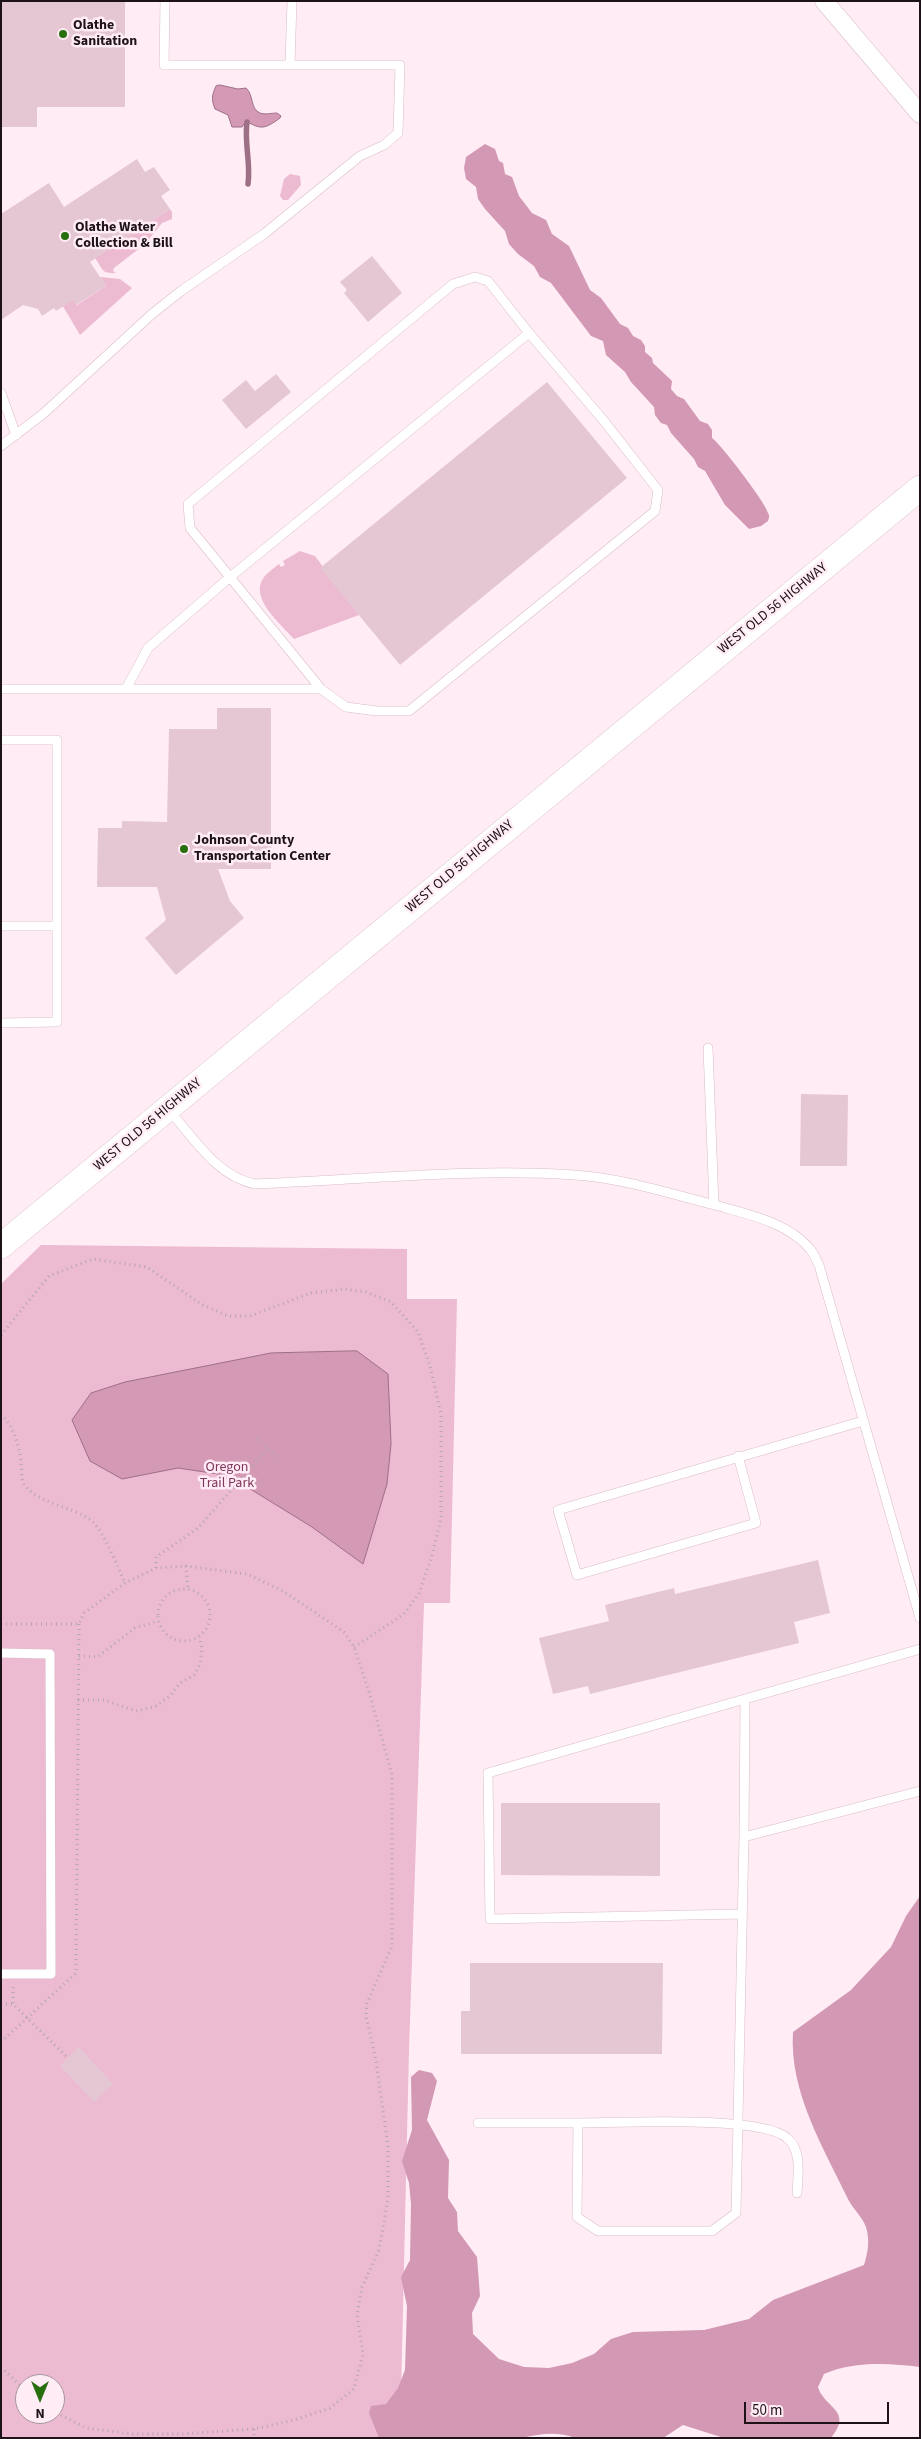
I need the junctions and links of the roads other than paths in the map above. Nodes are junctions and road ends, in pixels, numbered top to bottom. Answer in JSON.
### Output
{"nodes":[{"id":1,"x":165,"y":1,"type":"edge"},
{"id":2,"x":292,"y":1,"type":"edge"},
{"id":3,"x":824,"y":1,"type":"edge"},
{"id":4,"x":290,"y":65,"type":"junction"},
{"id":5,"x":920,"y":114,"type":"edge"},
{"id":6,"x":529,"y":333,"type":"junction"},
{"id":7,"x":1,"y":393,"type":"edge"},
{"id":8,"x":16,"y":435,"type":"junction"},
{"id":9,"x":1,"y":446,"type":"edge"},
{"id":10,"x":920,"y":488,"type":"edge"},
{"id":11,"x":229,"y":578,"type":"junction"},
{"id":12,"x":1,"y":689,"type":"edge"},
{"id":13,"x":126,"y":689,"type":"junction"},
{"id":14,"x":321,"y":689,"type":"junction"},
{"id":15,"x":1,"y":740,"type":"edge"},
{"id":16,"x":1,"y":926,"type":"edge"},
{"id":17,"x":57,"y":926,"type":"junction"},
{"id":18,"x":1,"y":1022,"type":"edge"},
{"id":19,"x":708,"y":1048,"type":"dead end"},
{"id":20,"x":168,"y":1109,"type":"junction"},
{"id":21,"x":714,"y":1206,"type":"junction"},
{"id":22,"x":1,"y":1246,"type":"edge"},
{"id":23,"x":863,"y":1420,"type":"junction"},
{"id":24,"x":738,"y":1456,"type":"junction"},
{"id":25,"x":920,"y":1618,"type":"edge"},
{"id":26,"x":920,"y":1649,"type":"edge"},
{"id":27,"x":1,"y":1653,"type":"edge"},
{"id":28,"x":745,"y":1699,"type":"junction"},
{"id":29,"x":920,"y":1791,"type":"edge"},
{"id":30,"x":744,"y":1837,"type":"junction"},
{"id":31,"x":742,"y":1914,"type":"junction"},
{"id":32,"x":1,"y":1974,"type":"edge"},
{"id":33,"x":478,"y":2123,"type":"dead end"},
{"id":34,"x":738,"y":2123,"type":"junction"},
{"id":35,"x":578,"y":2124,"type":"junction"},
{"id":36,"x":797,"y":2193,"type":"dead end"}],
"edges":[{"from":1,"to":4,"type":"lane"},
{"from":2,"to":4,"type":"lane"},
{"from":3,"to":5,"type":"street"},
{"from":4,"to":8,"type":"lane"},
{"from":6,"to":11,"type":"lane"},
{"from":6,"to":11,"type":"lane"},
{"from":6,"to":14,"type":"lane"},
{"from":7,"to":8,"type":"lane"},
{"from":8,"to":9,"type":"lane"},
{"from":10,"to":20,"type":"main road","name":"WEST OLD 56 HIGHWAY"},
{"from":11,"to":13,"type":"lane"},
{"from":11,"to":14,"type":"lane"},
{"from":12,"to":13,"type":"lane"},
{"from":13,"to":14,"type":"lane"},
{"from":15,"to":17,"type":"lane"},
{"from":16,"to":17,"type":"lane"},
{"from":17,"to":18,"type":"lane"},
{"from":19,"to":21,"type":"lane"},
{"from":20,"to":21,"type":"lane"},
{"from":20,"to":22,"type":"main road","name":"WEST OLD 56 HIGHWAY"},
{"from":21,"to":23,"type":"lane"},
{"from":23,"to":24,"type":"lane"},
{"from":23,"to":25,"type":"lane"},
{"from":24,"to":24,"type":"lane"},
{"from":26,"to":28,"type":"lane"},
{"from":27,"to":32,"type":"lane"},
{"from":28,"to":30,"type":"lane"},
{"from":28,"to":31,"type":"lane"},
{"from":29,"to":30,"type":"lane"},
{"from":30,"to":31,"type":"lane"},
{"from":31,"to":34,"type":"lane"},
{"from":33,"to":35,"type":"lane"},
{"from":34,"to":35,"type":"lane"},
{"from":34,"to":35,"type":"lane"},
{"from":34,"to":36,"type":"lane"}]}
